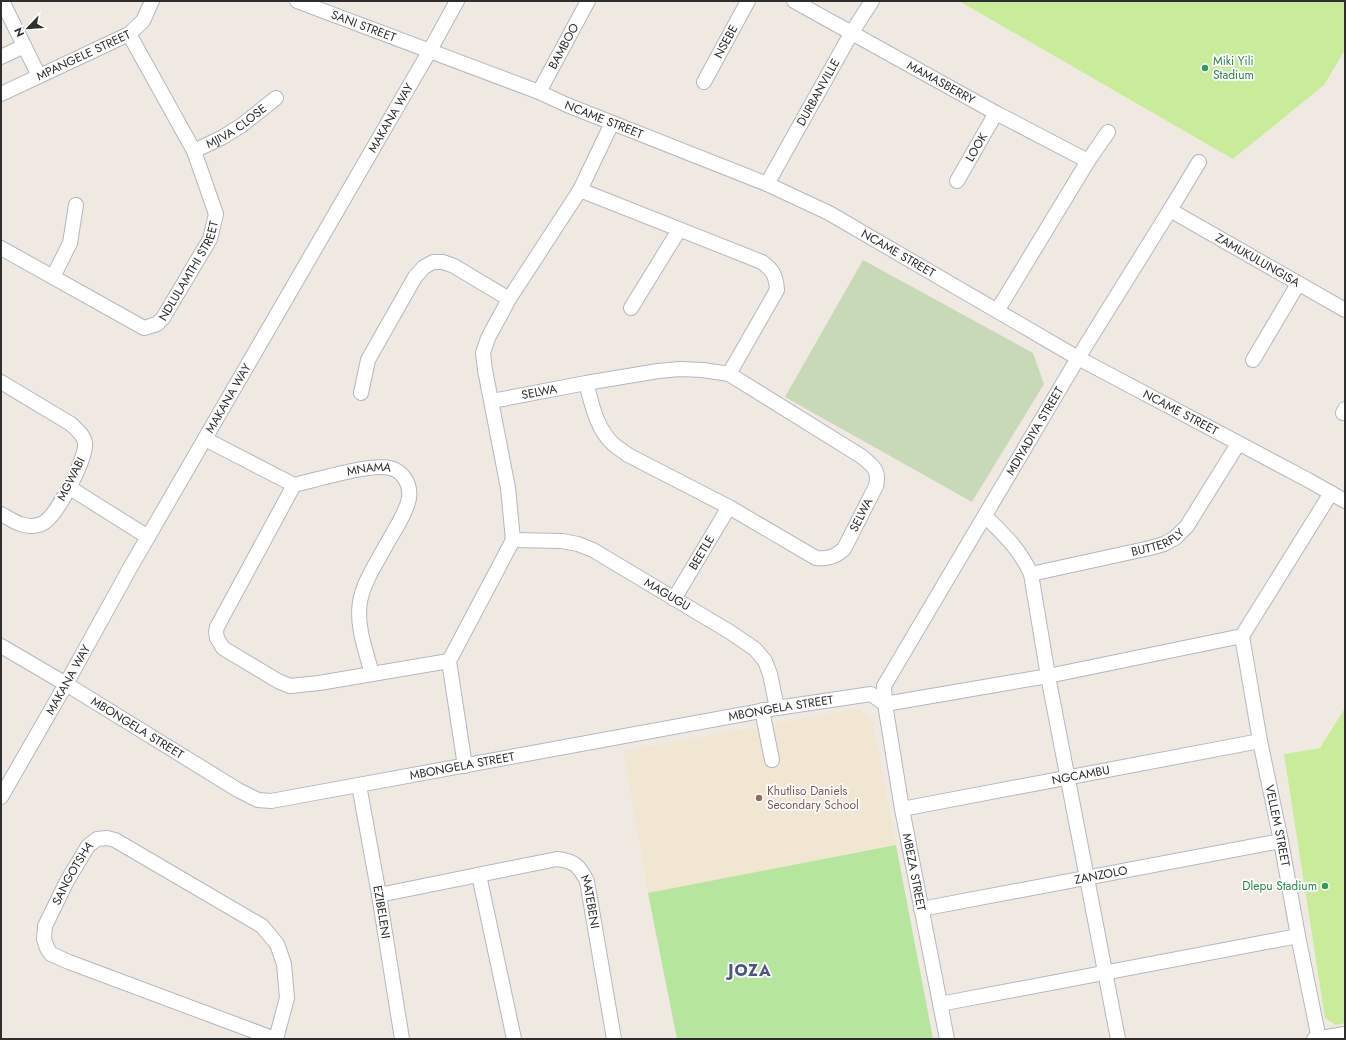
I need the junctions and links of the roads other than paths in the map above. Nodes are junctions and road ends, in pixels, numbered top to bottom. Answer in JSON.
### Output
{"nodes":[{"id":1,"x":2,"y":1,"type":"edge"},
{"id":2,"x":152,"y":1,"type":"edge"},
{"id":3,"x":297,"y":1,"type":"edge"},
{"id":4,"x":457,"y":1,"type":"edge"},
{"id":5,"x":588,"y":1,"type":"edge"},
{"id":6,"x":748,"y":1,"type":"edge"},
{"id":7,"x":794,"y":1,"type":"edge"},
{"id":8,"x":872,"y":1,"type":"edge"},
{"id":9,"x":852,"y":32,"type":"junction"},
{"id":10,"x":129,"y":34,"type":"junction"},
{"id":11,"x":24,"y":46,"type":"junction"},
{"id":12,"x":430,"y":52,"type":"junction"},
{"id":13,"x":1,"y":57,"type":"edge"},
{"id":14,"x":39,"y":76,"type":"junction"},
{"id":15,"x":704,"y":82,"type":"dead end"},
{"id":16,"x":539,"y":92,"type":"junction"},
{"id":17,"x":1,"y":94,"type":"edge"},
{"id":18,"x":276,"y":98,"type":"dead end"},
{"id":19,"x":996,"y":113,"type":"junction"},
{"id":20,"x":612,"y":123,"type":"junction"},
{"id":21,"x":1108,"y":132,"type":"dead end"},
{"id":22,"x":194,"y":150,"type":"junction"},
{"id":23,"x":1088,"y":162,"type":"junction"},
{"id":24,"x":1199,"y":162,"type":"dead end"},
{"id":25,"x":957,"y":181,"type":"dead end"},
{"id":26,"x":767,"y":184,"type":"junction"},
{"id":27,"x":580,"y":190,"type":"junction"},
{"id":28,"x":76,"y":205,"type":"dead end"},
{"id":29,"x":1170,"y":210,"type":"junction"},
{"id":30,"x":679,"y":230,"type":"junction"},
{"id":31,"x":1,"y":248,"type":"edge"},
{"id":32,"x":53,"y":277,"type":"junction"},
{"id":33,"x":1298,"y":284,"type":"junction"},
{"id":34,"x":509,"y":298,"type":"junction"},
{"id":35,"x":631,"y":308,"type":"dead end"},
{"id":36,"x":1345,"y":310,"type":"edge"},
{"id":37,"x":997,"y":311,"type":"junction"},
{"id":38,"x":1078,"y":358,"type":"junction"},
{"id":39,"x":1253,"y":360,"type":"dead end"},
{"id":40,"x":729,"y":374,"type":"junction"},
{"id":41,"x":1,"y":382,"type":"edge"},
{"id":42,"x":586,"y":383,"type":"junction"},
{"id":43,"x":361,"y":393,"type":"dead end"},
{"id":44,"x":492,"y":401,"type":"junction"},
{"id":45,"x":205,"y":439,"type":"junction"},
{"id":46,"x":1238,"y":444,"type":"junction"},
{"id":47,"x":294,"y":485,"type":"junction"},
{"id":48,"x":70,"y":488,"type":"junction"},
{"id":49,"x":1331,"y":493,"type":"junction"},
{"id":50,"x":1345,"y":501,"type":"edge"},
{"id":51,"x":729,"y":507,"type":"junction"},
{"id":52,"x":1,"y":514,"type":"edge"},
{"id":53,"x":985,"y":516,"type":"junction"},
{"id":54,"x":148,"y":538,"type":"junction"},
{"id":55,"x":513,"y":540,"type":"junction"},
{"id":56,"x":1031,"y":574,"type":"junction"},
{"id":57,"x":674,"y":599,"type":"junction"},
{"id":58,"x":1242,"y":636,"type":"junction"},
{"id":59,"x":1,"y":646,"type":"edge"},
{"id":60,"x":449,"y":662,"type":"junction"},
{"id":61,"x":372,"y":674,"type":"junction"},
{"id":62,"x":1048,"y":676,"type":"junction"},
{"id":63,"x":66,"y":684,"type":"junction"},
{"id":64,"x":885,"y":704,"type":"junction"},
{"id":65,"x":777,"y":708,"type":"junction"},
{"id":66,"x":762,"y":710,"type":"junction"},
{"id":67,"x":1260,"y":741,"type":"junction"},
{"id":68,"x":772,"y":760,"type":"dead end"},
{"id":69,"x":465,"y":766,"type":"junction"},
{"id":70,"x":1068,"y":778,"type":"junction"},
{"id":71,"x":359,"y":785,"type":"junction"},
{"id":72,"x":1,"y":797,"type":"edge"},
{"id":73,"x":902,"y":809,"type":"junction"},
{"id":74,"x":1281,"y":840,"type":"junction"},
{"id":75,"x":479,"y":875,"type":"junction"},
{"id":76,"x":1087,"y":877,"type":"junction"},
{"id":77,"x":379,"y":895,"type":"junction"},
{"id":78,"x":921,"y":909,"type":"junction"},
{"id":79,"x":1298,"y":936,"type":"junction"},
{"id":80,"x":1105,"y":974,"type":"junction"},
{"id":81,"x":940,"y":1004,"type":"junction"},
{"id":82,"x":1345,"y":1034,"type":"edge"},
{"id":83,"x":275,"y":1039,"type":"edge"},
{"id":84,"x":402,"y":1039,"type":"edge"},
{"id":85,"x":514,"y":1039,"type":"edge"},
{"id":86,"x":614,"y":1039,"type":"edge"},
{"id":87,"x":947,"y":1039,"type":"edge"},
{"id":88,"x":1118,"y":1039,"type":"edge"},
{"id":89,"x":1317,"y":1039,"type":"edge"}],
"edges":[{"from":1,"to":11,"type":"street"},
{"from":2,"to":10,"type":"street","name":"MPANGELE STREET"},
{"from":3,"to":12,"type":"street","name":"SANI STREET"},
{"from":4,"to":12,"type":"street","name":"MAKANA WAY"},
{"from":5,"to":16,"type":"street","name":"BAMBOO"},
{"from":6,"to":15,"type":"street","name":"NSEBE"},
{"from":7,"to":9,"type":"street","name":"MAMASBERRY"},
{"from":8,"to":9,"type":"street","name":"DURBANVILLE"},
{"from":9,"to":19,"type":"street","name":"MAMASBERRY"},
{"from":9,"to":26,"type":"street","name":"DURBANVILLE"},
{"from":10,"to":14,"type":"street","name":"MPANGELE STREET"},
{"from":10,"to":22,"type":"street","name":"NDLULAMTHI STREET"},
{"from":11,"to":13,"type":"street"},
{"from":11,"to":14,"type":"street"},
{"from":12,"to":16,"type":"street","name":"NCAME STREET"},
{"from":12,"to":45,"type":"street","name":"MAKANA WAY"},
{"from":14,"to":17,"type":"street","name":"MPANGELE STREET"},
{"from":16,"to":20,"type":"street","name":"NCAME STREET"},
{"from":18,"to":22,"type":"street","name":"MJIVA CLOSE"},
{"from":19,"to":23,"type":"street","name":"MAMASBERRY"},
{"from":19,"to":25,"type":"street","name":"LOOK"},
{"from":20,"to":26,"type":"street","name":"NCAME STREET"},
{"from":20,"to":27,"type":"street"},
{"from":21,"to":23,"type":"street"},
{"from":22,"to":32,"type":"street","name":"NDLULAMTHI STREET"},
{"from":23,"to":37,"type":"street"},
{"from":24,"to":29,"type":"street","name":"MDIYADIYA STREET"},
{"from":26,"to":37,"type":"street","name":"NCAME STREET"},
{"from":27,"to":30,"type":"street"},
{"from":27,"to":34,"type":"street"},
{"from":28,"to":32,"type":"street"},
{"from":29,"to":33,"type":"street","name":"ZAMUKULUNGISA"},
{"from":29,"to":38,"type":"street","name":"MDIYADIYA STREET"},
{"from":30,"to":35,"type":"street"},
{"from":30,"to":40,"type":"street"},
{"from":31,"to":32,"type":"street","name":"NDLULAMTHI STREET"},
{"from":33,"to":36,"type":"street","name":"ZAMUKULUNGISA"},
{"from":33,"to":39,"type":"street"},
{"from":34,"to":43,"type":"street"},
{"from":34,"to":44,"type":"street"},
{"from":37,"to":38,"type":"street","name":"NCAME STREET"},
{"from":38,"to":46,"type":"street","name":"NCAME STREET"},
{"from":38,"to":53,"type":"street","name":"MDIYADIYA STREET"},
{"from":40,"to":42,"type":"street","name":"SELWA"},
{"from":40,"to":51,"type":"street","name":"SELWA"},
{"from":41,"to":48,"type":"street","name":"MGWABI"},
{"from":42,"to":44,"type":"street","name":"SELWA"},
{"from":42,"to":51,"type":"street","name":"SELWA"},
{"from":44,"to":55,"type":"street"},
{"from":45,"to":47,"type":"street"},
{"from":45,"to":54,"type":"street","name":"MAKANA WAY"},
{"from":46,"to":49,"type":"street","name":"NCAME STREET"},
{"from":46,"to":56,"type":"street","name":"BUTTERFLY"},
{"from":47,"to":61,"type":"street","name":"MNAMA"},
{"from":47,"to":61,"type":"street"},
{"from":48,"to":52,"type":"street","name":"MGWABI"},
{"from":48,"to":54,"type":"street"},
{"from":49,"to":50,"type":"street","name":"NCAME STREET"},
{"from":49,"to":58,"type":"street"},
{"from":51,"to":57,"type":"street","name":"BEETLE"},
{"from":53,"to":56,"type":"street"},
{"from":53,"to":64,"type":"street","name":"MDIYADIYA STREET"},
{"from":54,"to":63,"type":"street","name":"MAKANA WAY"},
{"from":55,"to":57,"type":"street","name":"MAGUGU"},
{"from":55,"to":60,"type":"street"},
{"from":56,"to":62,"type":"street"},
{"from":57,"to":65,"type":"street","name":"MAGUGU"},
{"from":58,"to":62,"type":"street"},
{"from":58,"to":67,"type":"street","name":"VELLEM STREET"},
{"from":59,"to":63,"type":"street","name":"MBONGELA STREET"},
{"from":60,"to":61,"type":"street"},
{"from":60,"to":69,"type":"street"},
{"from":62,"to":64,"type":"street"},
{"from":62,"to":70,"type":"street"},
{"from":63,"to":71,"type":"street","name":"MBONGELA STREET"},
{"from":63,"to":72,"type":"street","name":"MAKANA WAY"},
{"from":64,"to":65,"type":"street","name":"MBONGELA STREET"},
{"from":64,"to":73,"type":"street","name":"MBEZA STREET"},
{"from":65,"to":66,"type":"street","name":"MBONGELA STREET"},
{"from":66,"to":68,"type":"street"},
{"from":66,"to":69,"type":"street","name":"MBONGELA STREET"},
{"from":67,"to":70,"type":"street","name":"NGCAMBU"},
{"from":67,"to":74,"type":"street","name":"VELLEM STREET"},
{"from":69,"to":71,"type":"street","name":"MBONGELA STREET"},
{"from":70,"to":73,"type":"street","name":"NGCAMBU"},
{"from":70,"to":76,"type":"street"},
{"from":71,"to":77,"type":"street","name":"EZIBELENI"},
{"from":73,"to":78,"type":"street","name":"MBEZA STREET"},
{"from":74,"to":76,"type":"street","name":"ZANZOLO"},
{"from":74,"to":79,"type":"street","name":"VELLEM STREET"},
{"from":75,"to":77,"type":"street","name":"MATEBENI"},
{"from":75,"to":85,"type":"street"},
{"from":75,"to":86,"type":"street","name":"MATEBENI"},
{"from":76,"to":78,"type":"street","name":"ZANZOLO"},
{"from":76,"to":80,"type":"street"},
{"from":77,"to":84,"type":"street","name":"EZIBELENI"},
{"from":78,"to":81,"type":"street","name":"MBEZA STREET"},
{"from":79,"to":80,"type":"street"},
{"from":79,"to":89,"type":"street","name":"VELLEM STREET"},
{"from":80,"to":81,"type":"street"},
{"from":80,"to":88,"type":"street"},
{"from":81,"to":87,"type":"street","name":"MBEZA STREET"},
{"from":82,"to":89,"type":"street"},
{"from":83,"to":83,"type":"street","name":"SANGOTSHA"}]}
